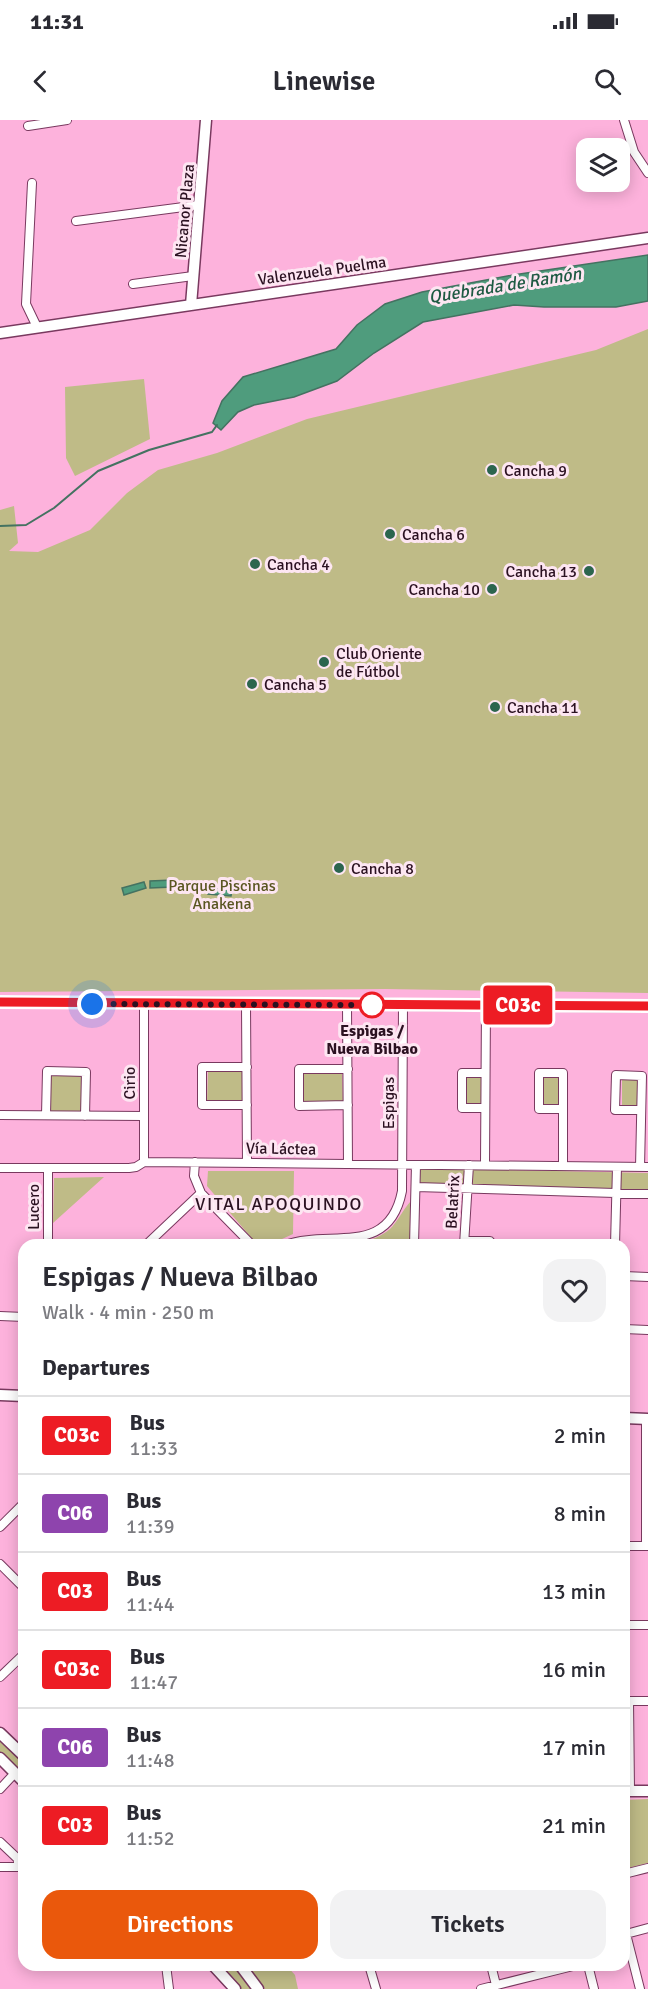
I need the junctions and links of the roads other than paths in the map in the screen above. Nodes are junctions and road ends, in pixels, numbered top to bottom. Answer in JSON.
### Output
{"nodes":[{"id":1,"x":67,"y":120,"type":"edge"},
{"id":2,"x":206,"y":120,"type":"edge"},
{"id":3,"x":624,"y":120,"type":"edge"},
{"id":4,"x":28,"y":126,"type":"dead end"},
{"id":5,"x":648,"y":173,"type":"edge"},
{"id":6,"x":32,"y":183,"type":"dead end"},
{"id":7,"x":200,"y":205,"type":"junction"},
{"id":8,"x":76,"y":221,"type":"dead end"},
{"id":9,"x":648,"y":238,"type":"edge"},
{"id":10,"x":193,"y":276,"type":"junction"},
{"id":11,"x":133,"y":284,"type":"dead end"},
{"id":12,"x":191,"y":305,"type":"junction"},
{"id":13,"x":37,"y":327,"type":"junction"},
{"id":14,"x":0,"y":333,"type":"edge"},
{"id":15,"x":0,"y":1002,"type":"edge"},
{"id":16,"x":144,"y":1004,"type":"junction"},
{"id":17,"x":246,"y":1005,"type":"junction"},
{"id":18,"x":348,"y":1005,"type":"junction"},
{"id":19,"x":404,"y":1005,"type":"junction"},
{"id":20,"x":486,"y":1005,"type":"junction"},
{"id":21,"x":648,"y":1006,"type":"edge"},
{"id":22,"x":247,"y":1067,"type":"junction"},
{"id":23,"x":348,"y":1069,"type":"junction"},
{"id":24,"x":486,"y":1073,"type":"junction"},
{"id":25,"x":247,"y":1105,"type":"junction"},
{"id":26,"x":348,"y":1105,"type":"junction"},
{"id":27,"x":485,"y":1108,"type":"junction"},
{"id":28,"x":563,"y":1109,"type":"junction"},
{"id":29,"x":641,"y":1110,"type":"junction"},
{"id":30,"x":0,"y":1115,"type":"edge"},
{"id":31,"x":46,"y":1115,"type":"junction"},
{"id":32,"x":85,"y":1116,"type":"junction"},
{"id":33,"x":144,"y":1116,"type":"junction"},
{"id":34,"x":144,"y":1162,"type":"junction"},
{"id":35,"x":195,"y":1162,"type":"junction"},
{"id":36,"x":247,"y":1163,"type":"junction"},
{"id":37,"x":348,"y":1164,"type":"junction"},
{"id":38,"x":403,"y":1164,"type":"junction"},
{"id":39,"x":416,"y":1165,"type":"junction"},
{"id":40,"x":469,"y":1165,"type":"junction"},
{"id":41,"x":485,"y":1165,"type":"junction"},
{"id":42,"x":562,"y":1166,"type":"junction"},
{"id":43,"x":617,"y":1167,"type":"junction"},
{"id":44,"x":644,"y":1167,"type":"edge"},
{"id":45,"x":0,"y":1168,"type":"edge"},
{"id":46,"x":48,"y":1169,"type":"junction"},
{"id":47,"x":416,"y":1187,"type":"junction"},
{"id":48,"x":468,"y":1189,"type":"junction"},
{"id":49,"x":201,"y":1193,"type":"junction"},
{"id":50,"x":616,"y":1193,"type":"junction"},
{"id":51,"x":648,"y":1194,"type":"edge"},
{"id":52,"x":48,"y":1239,"type":"edge"},
{"id":53,"x":152,"y":1239,"type":"edge"},
{"id":54,"x":246,"y":1239,"type":"edge"},
{"id":55,"x":355,"y":1239,"type":"edge"},
{"id":56,"x":414,"y":1239,"type":"edge"},
{"id":57,"x":464,"y":1239,"type":"edge"},
{"id":58,"x":615,"y":1239,"type":"edge"},
{"id":59,"x":630,"y":1276,"type":"edge"},
{"id":60,"x":648,"y":1277,"type":"edge"},
{"id":61,"x":0,"y":1316,"type":"edge"},
{"id":62,"x":18,"y":1317,"type":"edge"},
{"id":63,"x":630,"y":1329,"type":"edge"},
{"id":64,"x":648,"y":1330,"type":"edge"},
{"id":65,"x":0,"y":1395,"type":"edge"},
{"id":66,"x":18,"y":1396,"type":"edge"},
{"id":67,"x":630,"y":1418,"type":"edge"},
{"id":68,"x":647,"y":1419,"type":"edge"},
{"id":69,"x":18,"y":1509,"type":"edge"},
{"id":70,"x":0,"y":1527,"type":"edge"},
{"id":71,"x":630,"y":1546,"type":"edge"},
{"id":72,"x":647,"y":1546,"type":"edge"},
{"id":73,"x":0,"y":1564,"type":"edge"},
{"id":74,"x":18,"y":1582,"type":"edge"},
{"id":75,"x":630,"y":1624,"type":"edge"},
{"id":76,"x":648,"y":1625,"type":"edge"},
{"id":77,"x":18,"y":1659,"type":"edge"},
{"id":78,"x":0,"y":1677,"type":"edge"},
{"id":79,"x":630,"y":1701,"type":"edge"},
{"id":80,"x":648,"y":1701,"type":"edge"},
{"id":81,"x":0,"y":1733,"type":"edge"},
{"id":82,"x":18,"y":1749,"type":"edge"},
{"id":83,"x":0,"y":1758,"type":"edge"},
{"id":84,"x":15,"y":1773,"type":"junction"},
{"id":85,"x":18,"y":1776,"type":"edge"},
{"id":86,"x":0,"y":1790,"type":"edge"},
{"id":87,"x":630,"y":1791,"type":"edge"},
{"id":88,"x":648,"y":1791,"type":"edge"},
{"id":89,"x":0,"y":1842,"type":"edge"},
{"id":90,"x":18,"y":1859,"type":"edge"},
{"id":91,"x":0,"y":1867,"type":"edge"},
{"id":92,"x":18,"y":1867,"type":"edge"},
{"id":93,"x":648,"y":1868,"type":"edge"},
{"id":94,"x":630,"y":1872,"type":"edge"},
{"id":95,"x":648,"y":1928,"type":"edge"},
{"id":96,"x":630,"y":1930,"type":"edge"},
{"id":97,"x":630,"y":1961,"type":"edge"},
{"id":98,"x":167,"y":1971,"type":"edge"},
{"id":99,"x":218,"y":1971,"type":"edge"},
{"id":100,"x":244,"y":1971,"type":"edge"},
{"id":101,"x":371,"y":1971,"type":"edge"},
{"id":102,"x":492,"y":1971,"type":"edge"},
{"id":103,"x":558,"y":1971,"type":"edge"},
{"id":104,"x":590,"y":1971,"type":"edge"},
{"id":105,"x":496,"y":1985,"type":"junction"},
{"id":106,"x":514,"y":1985,"type":"edge"},
{"id":107,"x":169,"y":1989,"type":"edge"},
{"id":108,"x":235,"y":1989,"type":"edge"},
{"id":109,"x":258,"y":1989,"type":"edge"},
{"id":110,"x":376,"y":1989,"type":"edge"},
{"id":111,"x":484,"y":1989,"type":"edge"},
{"id":112,"x":594,"y":1989,"type":"edge"},
{"id":113,"x":640,"y":1989,"type":"edge"}],
"edges":[{"from":1,"to":4,"type":"street"},
{"from":2,"to":7,"type":"street","name":"Nicanor Plaza"},
{"from":3,"to":5,"type":"street"},
{"from":6,"to":13,"type":"street"},
{"from":7,"to":8,"type":"street"},
{"from":7,"to":10,"type":"street","name":"Nicanor Plaza"},
{"from":9,"to":12,"type":"street","name":"Valenzuela Puelma"},
{"from":10,"to":11,"type":"street"},
{"from":10,"to":12,"type":"street","name":"Nicanor Plaza"},
{"from":12,"to":13,"type":"street","name":"Valenzuela Puelma"},
{"from":13,"to":14,"type":"street","name":"Valenzuela Puelma"},
{"from":15,"to":16,"type":"street"},
{"from":16,"to":17,"type":"street"},
{"from":16,"to":33,"type":"street","name":"Cirio"},
{"from":17,"to":18,"type":"street"},
{"from":17,"to":22,"type":"street"},
{"from":18,"to":19,"type":"street"},
{"from":18,"to":23,"type":"street"},
{"from":19,"to":20,"type":"street"},
{"from":19,"to":38,"type":"street","name":"Espigas"},
{"from":20,"to":21,"type":"street"},
{"from":20,"to":24,"type":"street","name":"Belatrix"},
{"from":22,"to":25,"type":"street"},
{"from":22,"to":25,"type":"street"},
{"from":23,"to":26,"type":"street"},
{"from":23,"to":26,"type":"street"},
{"from":24,"to":27,"type":"street","name":"Belatrix"},
{"from":24,"to":27,"type":"street"},
{"from":25,"to":36,"type":"street"},
{"from":26,"to":37,"type":"street"},
{"from":27,"to":41,"type":"street","name":"Belatrix"},
{"from":28,"to":28,"type":"street"},
{"from":28,"to":42,"type":"street"},
{"from":29,"to":29,"type":"street","name":"Vía Láctea"},
{"from":29,"to":44,"type":"street","name":"Vía Láctea"},
{"from":30,"to":31,"type":"street"},
{"from":31,"to":32,"type":"street"},
{"from":31,"to":32,"type":"street"},
{"from":32,"to":33,"type":"street"},
{"from":33,"to":34,"type":"street","name":"Cirio"},
{"from":34,"to":35,"type":"street","name":"Vía Láctea"},
{"from":34,"to":46,"type":"street","name":"Vía Láctea"},
{"from":35,"to":36,"type":"street","name":"Vía Láctea"},
{"from":35,"to":49,"type":"street"},
{"from":36,"to":37,"type":"street","name":"Vía Láctea"},
{"from":37,"to":38,"type":"street","name":"Vía Láctea"},
{"from":38,"to":39,"type":"street","name":"Vía Láctea"},
{"from":38,"to":55,"type":"street","name":"Espigas"},
{"from":39,"to":40,"type":"street","name":"Vía Láctea"},
{"from":39,"to":47,"type":"street"},
{"from":40,"to":41,"type":"street","name":"Vía Láctea"},
{"from":40,"to":48,"type":"street","name":"Belatrix"},
{"from":41,"to":42,"type":"street","name":"Vía Láctea"},
{"from":42,"to":43,"type":"street","name":"Vía Láctea"},
{"from":43,"to":44,"type":"street","name":"Vía Láctea"},
{"from":43,"to":50,"type":"street"},
{"from":45,"to":46,"type":"street","name":"Vía Láctea"},
{"from":46,"to":52,"type":"street","name":"Lucero"},
{"from":47,"to":48,"type":"street"},
{"from":47,"to":56,"type":"street"},
{"from":48,"to":50,"type":"street"},
{"from":48,"to":57,"type":"street","name":"Belatrix"},
{"from":49,"to":53,"type":"street"},
{"from":49,"to":54,"type":"street"},
{"from":50,"to":51,"type":"street"},
{"from":50,"to":58,"type":"street"},
{"from":59,"to":60,"type":"street"},
{"from":61,"to":62,"type":"street"},
{"from":63,"to":64,"type":"street"},
{"from":65,"to":66,"type":"street"},
{"from":67,"to":68,"type":"street"},
{"from":68,"to":72,"type":"street"},
{"from":69,"to":70,"type":"street"},
{"from":71,"to":72,"type":"street"},
{"from":73,"to":74,"type":"street"},
{"from":75,"to":76,"type":"street"},
{"from":77,"to":78,"type":"street"},
{"from":79,"to":80,"type":"street"},
{"from":81,"to":82,"type":"street"},
{"from":83,"to":84,"type":"street"},
{"from":84,"to":85,"type":"street"},
{"from":84,"to":86,"type":"street"},
{"from":87,"to":88,"type":"street"},
{"from":89,"to":90,"type":"street"},
{"from":91,"to":92,"type":"street"},
{"from":93,"to":94,"type":"street"},
{"from":95,"to":96,"type":"street"},
{"from":97,"to":113,"type":"street"},
{"from":98,"to":107,"type":"street"},
{"from":99,"to":108,"type":"street"},
{"from":100,"to":109,"type":"street"},
{"from":101,"to":110,"type":"street"},
{"from":102,"to":105,"type":"street"},
{"from":103,"to":106,"type":"street"},
{"from":104,"to":112,"type":"street"},
{"from":105,"to":106,"type":"street"},
{"from":105,"to":111,"type":"street"}]}
